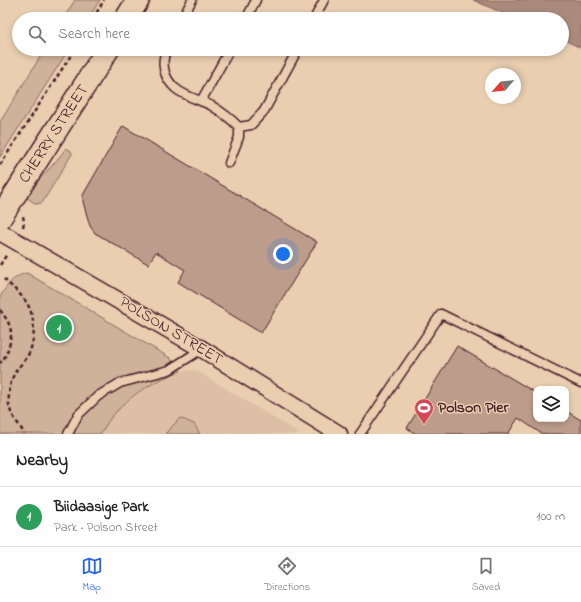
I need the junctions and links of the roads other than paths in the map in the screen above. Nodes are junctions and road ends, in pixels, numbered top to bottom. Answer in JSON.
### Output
{"nodes":[{"id":1,"x":138,"y":0,"type":"edge"},
{"id":2,"x":192,"y":0,"type":"edge"},
{"id":3,"x":256,"y":0,"type":"edge"},
{"id":4,"x":324,"y":0,"type":"edge"},
{"id":5,"x":130,"y":12,"type":"edge"},
{"id":6,"x":186,"y":12,"type":"edge"},
{"id":7,"x":250,"y":12,"type":"edge"},
{"id":8,"x":318,"y":12,"type":"edge"},
{"id":9,"x":104,"y":56,"type":"edge"},
{"id":10,"x":164,"y":56,"type":"edge"},
{"id":11,"x":226,"y":56,"type":"edge"},
{"id":12,"x":294,"y":56,"type":"edge"},
{"id":13,"x":201,"y":101,"type":"junction"},
{"id":14,"x":239,"y":127,"type":"junction"},
{"id":15,"x":229,"y":163,"type":"dead end"},
{"id":16,"x":0,"y":218,"type":"edge"},
{"id":17,"x":0,"y":232,"type":"edge"},
{"id":18,"x":202,"y":350,"type":"junction"},
{"id":19,"x":581,"y":383,"type":"edge"},
{"id":20,"x":68,"y":434,"type":"edge"},
{"id":21,"x":339,"y":434,"type":"edge"},
{"id":22,"x":360,"y":434,"type":"edge"}],
"edges":[{"from":1,"to":5,"type":"street"},
{"from":2,"to":6,"type":"lane"},
{"from":3,"to":7,"type":"lane"},
{"from":4,"to":8,"type":"lane"},
{"from":9,"to":16,"type":"street","name":"CHERRY STREET"},
{"from":10,"to":13,"type":"lane"},
{"from":11,"to":13,"type":"lane"},
{"from":12,"to":14,"type":"lane"},
{"from":13,"to":14,"type":"lane"},
{"from":14,"to":15,"type":"lane"},
{"from":17,"to":18,"type":"street","name":"POLSON STREET"},
{"from":18,"to":20,"type":"lane"},
{"from":18,"to":21,"type":"street","name":"POLSON STREET"},
{"from":19,"to":22,"type":"lane"}]}
